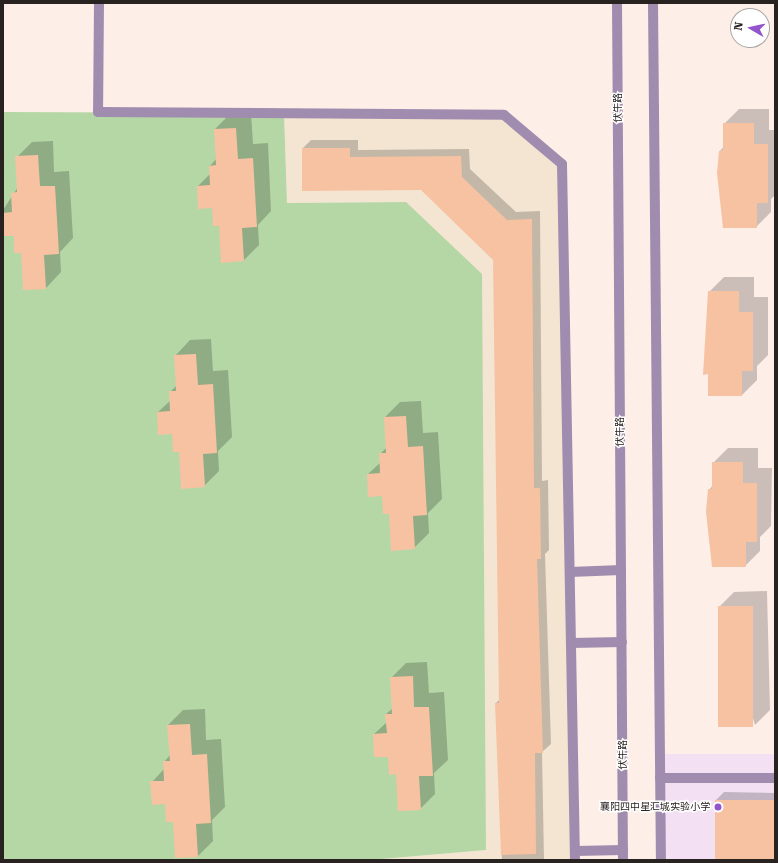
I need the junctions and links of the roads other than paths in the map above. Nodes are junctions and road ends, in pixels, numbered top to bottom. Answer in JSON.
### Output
{"nodes":[{"id":1,"x":99,"y":3,"type":"edge"},
{"id":2,"x":617,"y":3,"type":"edge"},
{"id":3,"x":653,"y":3,"type":"edge"},
{"id":4,"x":621,"y":570,"type":"junction"},
{"id":5,"x":570,"y":572,"type":"junction"},
{"id":6,"x":622,"y":642,"type":"junction"},
{"id":7,"x":570,"y":643,"type":"junction"},
{"id":8,"x":660,"y":778,"type":"junction"},
{"id":9,"x":775,"y":778,"type":"edge"},
{"id":10,"x":623,"y":855,"type":"edge"},
{"id":11,"x":575,"y":856,"type":"edge"},
{"id":12,"x":661,"y":860,"type":"edge"}],
"edges":[{"from":1,"to":5,"type":"street"},
{"from":2,"to":4,"type":"street","name":"伏牛路"},
{"from":3,"to":8,"type":"street"},
{"from":4,"to":5,"type":"street"},
{"from":4,"to":6,"type":"street","name":"伏牛路"},
{"from":5,"to":7,"type":"street"},
{"from":6,"to":7,"type":"street"},
{"from":6,"to":10,"type":"street","name":"伏牛路"},
{"from":7,"to":11,"type":"street"},
{"from":8,"to":9,"type":"street"},
{"from":8,"to":12,"type":"street"},
{"from":10,"to":11,"type":"street"}]}
